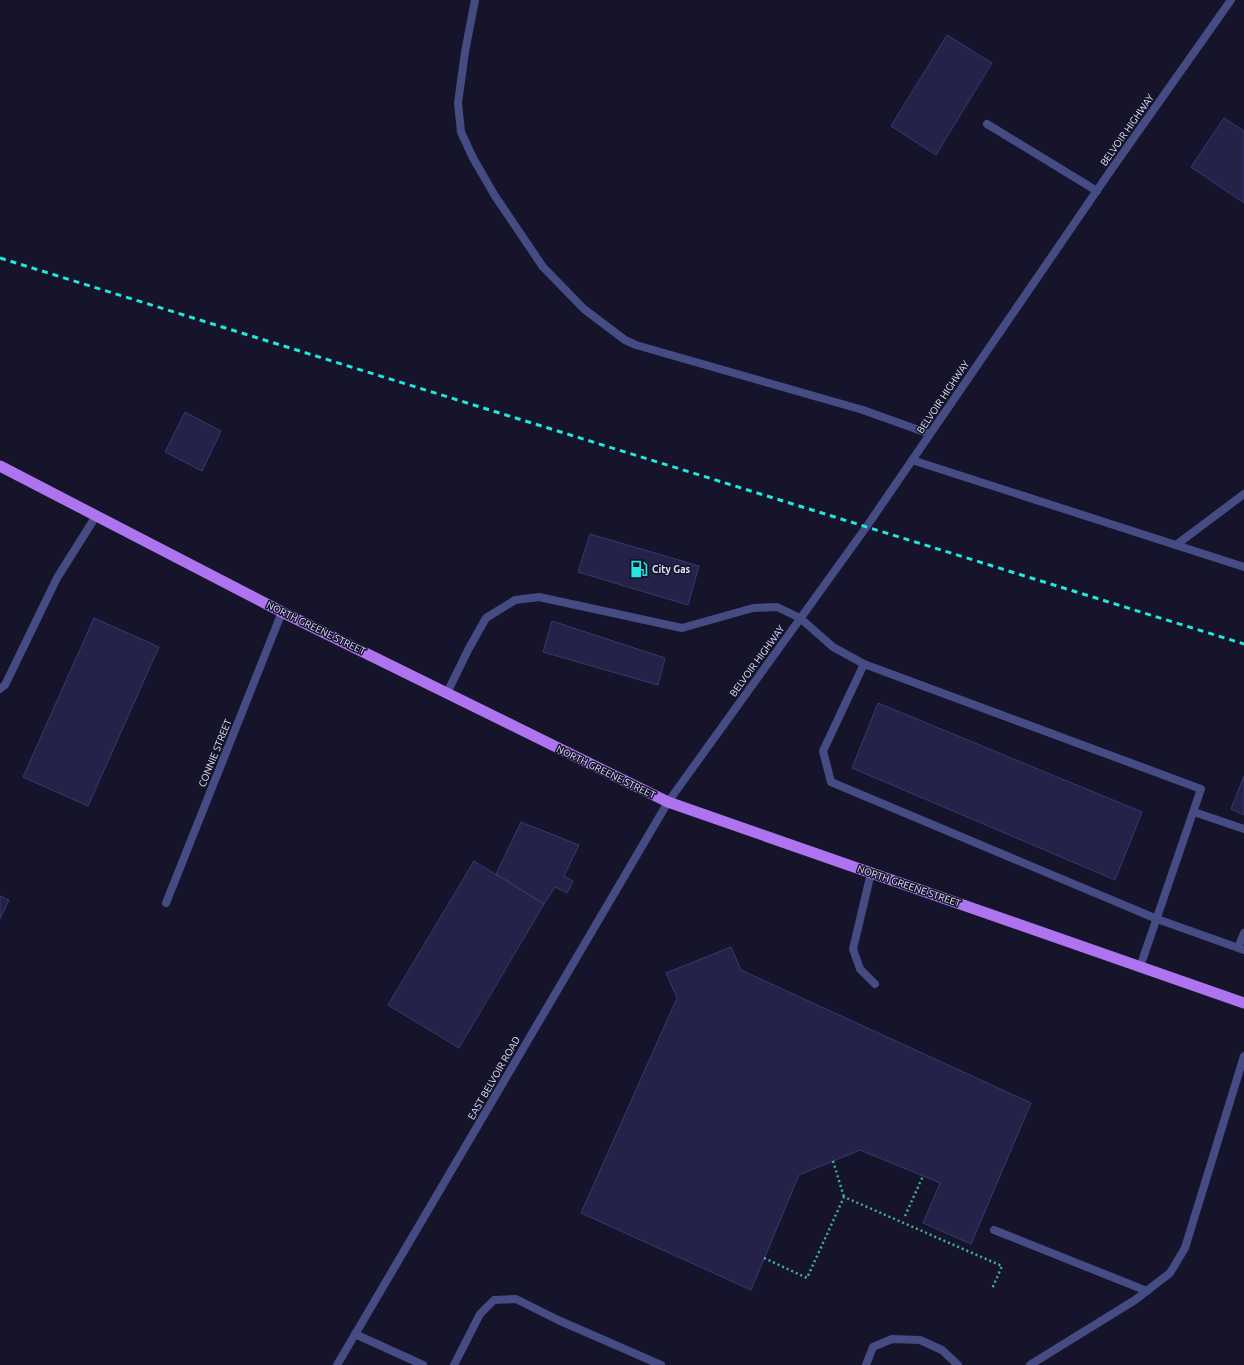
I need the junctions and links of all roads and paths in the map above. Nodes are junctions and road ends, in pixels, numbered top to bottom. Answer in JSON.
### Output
{"nodes":[{"id":1,"x":475,"y":0,"type":"edge"},
{"id":2,"x":1231,"y":0,"type":"edge"},
{"id":3,"x":987,"y":124,"type":"dead end"},
{"id":4,"x":1097,"y":191,"type":"junction"},
{"id":5,"x":930,"y":434,"type":"junction"},
{"id":6,"x":912,"y":460,"type":"junction"},
{"id":7,"x":0,"y":466,"type":"edge"},
{"id":8,"x":1244,"y":494,"type":"edge"},
{"id":9,"x":96,"y":516,"type":"junction"},
{"id":10,"x":1176,"y":545,"type":"junction"},
{"id":11,"x":1244,"y":567,"type":"edge"},
{"id":12,"x":282,"y":612,"type":"junction"},
{"id":13,"x":800,"y":618,"type":"junction"},
{"id":14,"x":864,"y":664,"type":"junction"},
{"id":15,"x":0,"y":689,"type":"edge"},
{"id":16,"x":447,"y":693,"type":"junction"},
{"id":17,"x":668,"y":802,"type":"junction"},
{"id":18,"x":1194,"y":812,"type":"junction"},
{"id":19,"x":1244,"y":829,"type":"edge"},
{"id":20,"x":871,"y":873,"type":"junction"},
{"id":21,"x":166,"y":902,"type":"dead end"},
{"id":22,"x":1156,"y":920,"type":"junction"},
{"id":23,"x":1244,"y":933,"type":"edge"},
{"id":24,"x":1241,"y":949,"type":"edge"},
{"id":25,"x":1140,"y":967,"type":"junction"},
{"id":26,"x":875,"y":984,"type":"dead end"},
{"id":27,"x":1244,"y":1003,"type":"edge"},
{"id":28,"x":1244,"y":1056,"type":"edge"},
{"id":29,"x":833,"y":1161,"type":"dead end"},
{"id":30,"x":923,"y":1176,"type":"dead end"},
{"id":31,"x":844,"y":1197,"type":"junction"},
{"id":32,"x":905,"y":1216,"type":"dead end"},
{"id":33,"x":994,"y":1230,"type":"dead end"},
{"id":34,"x":764,"y":1258,"type":"dead end"},
{"id":35,"x":992,"y":1289,"type":"dead end"},
{"id":36,"x":1147,"y":1291,"type":"junction"},
{"id":37,"x":356,"y":1334,"type":"junction"},
{"id":38,"x":337,"y":1365,"type":"edge"},
{"id":39,"x":423,"y":1365,"type":"edge"},
{"id":40,"x":454,"y":1365,"type":"edge"},
{"id":41,"x":661,"y":1365,"type":"edge"},
{"id":42,"x":866,"y":1365,"type":"edge"},
{"id":43,"x":958,"y":1365,"type":"edge"},
{"id":44,"x":1030,"y":1365,"type":"edge"}],
"edges":[{"from":1,"to":5,"type":"street"},
{"from":2,"to":4,"type":"street","name":"BELVOIR HIGHWAY"},
{"from":3,"to":4,"type":"street"},
{"from":4,"to":5,"type":"street","name":"BELVOIR HIGHWAY"},
{"from":5,"to":6,"type":"street","name":"BELVOIR HIGHWAY"},
{"from":6,"to":10,"type":"street"},
{"from":6,"to":13,"type":"street","name":"BELVOIR HIGHWAY"},
{"from":7,"to":9,"type":"main road","name":"NORTH GREENE STREET"},
{"from":8,"to":10,"type":"street"},
{"from":9,"to":12,"type":"main road","name":"NORTH GREENE STREET"},
{"from":9,"to":15,"type":"street"},
{"from":10,"to":11,"type":"street"},
{"from":12,"to":16,"type":"main road","name":"NORTH GREENE STREET"},
{"from":12,"to":21,"type":"street","name":"CONNIE STREET"},
{"from":13,"to":14,"type":"street"},
{"from":13,"to":16,"type":"street"},
{"from":13,"to":17,"type":"street","name":"BELVOIR HIGHWAY"},
{"from":14,"to":18,"type":"street"},
{"from":14,"to":22,"type":"street"},
{"from":16,"to":17,"type":"main road","name":"NORTH GREENE STREET"},
{"from":17,"to":20,"type":"main road","name":"NORTH GREENE STREET"},
{"from":17,"to":37,"type":"street","name":"EAST BELVOIR ROAD"},
{"from":18,"to":19,"type":"street"},
{"from":18,"to":22,"type":"street"},
{"from":20,"to":25,"type":"main road","name":"NORTH GREENE STREET"},
{"from":20,"to":26,"type":"street"},
{"from":22,"to":24,"type":"street"},
{"from":22,"to":25,"type":"street"},
{"from":23,"to":24,"type":"street"},
{"from":25,"to":27,"type":"main road","name":"NORTH GREENE STREET"},
{"from":28,"to":36,"type":"street"},
{"from":29,"to":31,"type":"path"},
{"from":30,"to":32,"type":"path"},
{"from":31,"to":34,"type":"path"},
{"from":31,"to":35,"type":"path"},
{"from":33,"to":36,"type":"street"},
{"from":36,"to":44,"type":"street"},
{"from":37,"to":38,"type":"street","name":"EAST BELVOIR ROAD"},
{"from":37,"to":39,"type":"street"},
{"from":40,"to":41,"type":"street"},
{"from":42,"to":43,"type":"street"}]}
